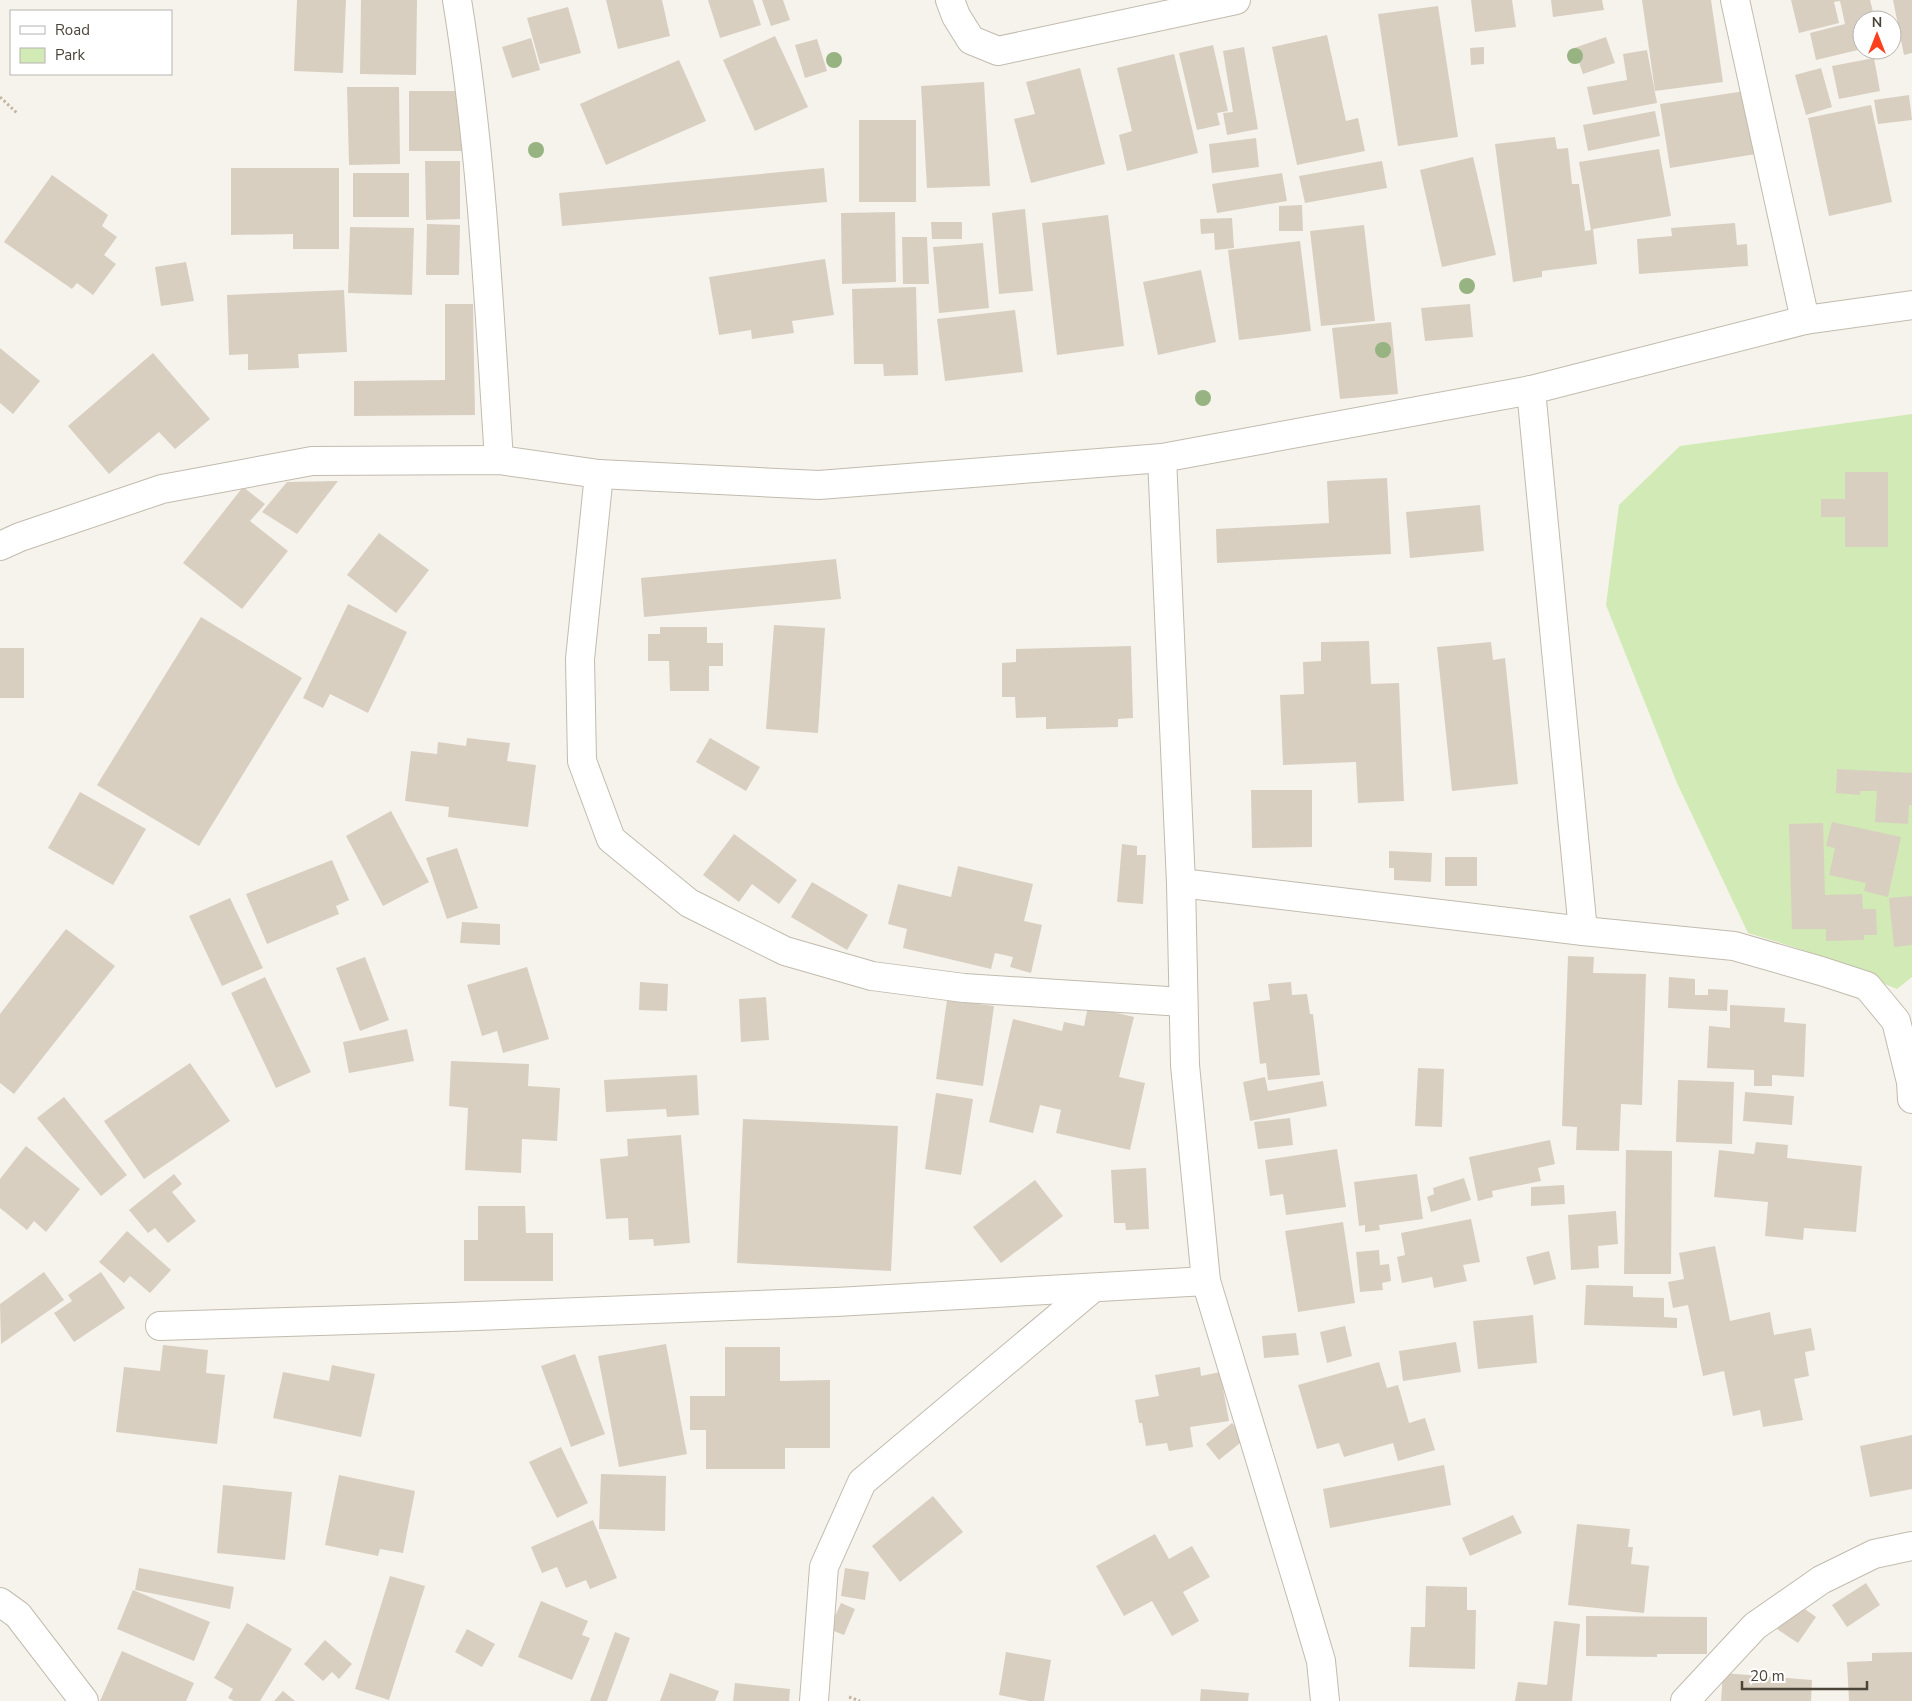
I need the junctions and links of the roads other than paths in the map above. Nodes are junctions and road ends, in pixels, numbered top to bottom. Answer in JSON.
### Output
{"nodes":[{"id":1,"x":457,"y":0,"type":"edge"},
{"id":2,"x":950,"y":0,"type":"edge"},
{"id":3,"x":1236,"y":0,"type":"edge"},
{"id":4,"x":1735,"y":0,"type":"edge"},
{"id":5,"x":1912,"y":305,"type":"edge"},
{"id":6,"x":1805,"y":320,"type":"junction"},
{"id":7,"x":1531,"y":390,"type":"junction"},
{"id":8,"x":1162,"y":458,"type":"junction"},
{"id":9,"x":499,"y":460,"type":"junction"},
{"id":10,"x":600,"y":474,"type":"junction"},
{"id":11,"x":0,"y":546,"type":"edge"},
{"id":12,"x":1181,"y":883,"type":"junction"},
{"id":13,"x":1583,"y":931,"type":"junction"},
{"id":14,"x":1184,"y":1002,"type":"junction"},
{"id":15,"x":1912,"y":1100,"type":"edge"},
{"id":16,"x":1206,"y":1281,"type":"junction"},
{"id":17,"x":1093,"y":1288,"type":"junction"},
{"id":18,"x":160,"y":1326,"type":"dead end"},
{"id":19,"x":1912,"y":1546,"type":"edge"},
{"id":20,"x":0,"y":1602,"type":"edge"},
{"id":21,"x":84,"y":1701,"type":"edge"},
{"id":22,"x":814,"y":1701,"type":"edge"},
{"id":23,"x":1325,"y":1701,"type":"edge"},
{"id":24,"x":1685,"y":1701,"type":"edge"}],
"edges":[{"from":1,"to":9,"type":"street"},
{"from":2,"to":3,"type":"street"},
{"from":4,"to":6,"type":"street"},
{"from":5,"to":6,"type":"street"},
{"from":6,"to":7,"type":"street"},
{"from":7,"to":8,"type":"street"},
{"from":7,"to":13,"type":"street"},
{"from":8,"to":10,"type":"street"},
{"from":8,"to":12,"type":"street"},
{"from":9,"to":10,"type":"street"},
{"from":9,"to":11,"type":"street"},
{"from":10,"to":14,"type":"street"},
{"from":12,"to":13,"type":"street"},
{"from":12,"to":14,"type":"street"},
{"from":13,"to":15,"type":"street"},
{"from":14,"to":16,"type":"street"},
{"from":16,"to":17,"type":"street"},
{"from":16,"to":23,"type":"street"},
{"from":17,"to":18,"type":"street"},
{"from":17,"to":22,"type":"street"},
{"from":19,"to":24,"type":"street"},
{"from":20,"to":21,"type":"street"}]}
